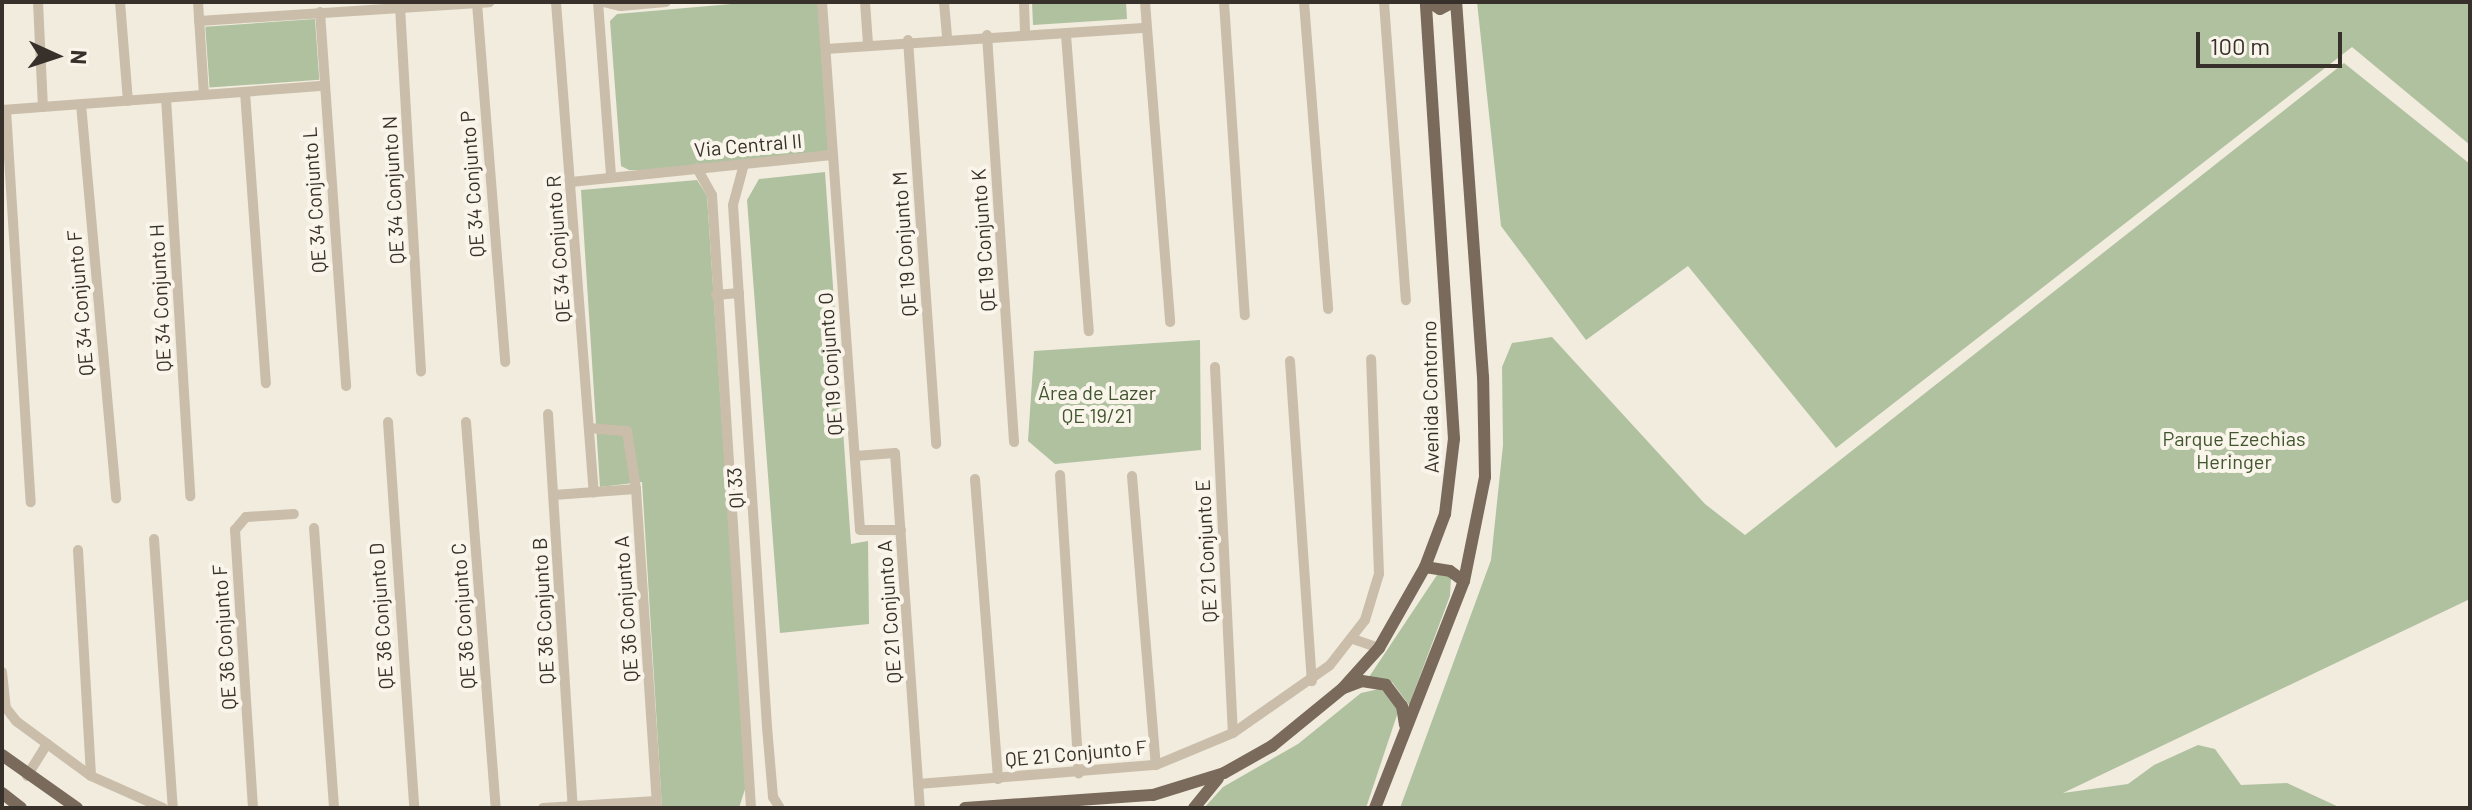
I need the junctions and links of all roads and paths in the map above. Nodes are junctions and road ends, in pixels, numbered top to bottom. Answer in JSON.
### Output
{"nodes":[{"id":1,"x":38,"y":2,"type":"edge"},
{"id":2,"x":120,"y":2,"type":"edge"},
{"id":3,"x":198,"y":2,"type":"edge"},
{"id":4,"x":277,"y":2,"type":"edge"},
{"id":5,"x":489,"y":2,"type":"edge"},
{"id":6,"x":556,"y":2,"type":"edge"},
{"id":7,"x":600,"y":2,"type":"edge"},
{"id":8,"x":666,"y":2,"type":"edge"},
{"id":9,"x":822,"y":2,"type":"edge"},
{"id":10,"x":865,"y":2,"type":"edge"},
{"id":11,"x":944,"y":2,"type":"edge"},
{"id":12,"x":1024,"y":2,"type":"edge"},
{"id":13,"x":1145,"y":2,"type":"edge"},
{"id":14,"x":1224,"y":2,"type":"edge"},
{"id":15,"x":1304,"y":2,"type":"edge"},
{"id":16,"x":1384,"y":2,"type":"edge"},
{"id":17,"x":1428,"y":2,"type":"edge"},
{"id":18,"x":1455,"y":2,"type":"edge"},
{"id":19,"x":477,"y":3,"type":"edge"},
{"id":20,"x":438,"y":4,"type":"edge"},
{"id":21,"x":360,"y":6,"type":"edge"},
{"id":22,"x":400,"y":7,"type":"junction"},
{"id":23,"x":320,"y":12,"type":"junction"},
{"id":24,"x":277,"y":17,"type":"junction"},
{"id":25,"x":199,"y":21,"type":"junction"},
{"id":26,"x":1146,"y":28,"type":"junction"},
{"id":27,"x":1025,"y":33,"type":"junction"},
{"id":28,"x":987,"y":35,"type":"junction"},
{"id":29,"x":1066,"y":35,"type":"junction"},
{"id":30,"x":947,"y":38,"type":"junction"},
{"id":31,"x":908,"y":40,"type":"junction"},
{"id":32,"x":868,"y":44,"type":"junction"},
{"id":33,"x":826,"y":49,"type":"junction"},
{"id":34,"x":323,"y":86,"type":"junction"},
{"id":35,"x":245,"y":92,"type":"junction"},
{"id":36,"x":204,"y":95,"type":"junction"},
{"id":37,"x":166,"y":98,"type":"junction"},
{"id":38,"x":128,"y":101,"type":"junction"},
{"id":39,"x":81,"y":104,"type":"junction"},
{"id":40,"x":43,"y":107,"type":"junction"},
{"id":41,"x":4,"y":110,"type":"edge"},
{"id":42,"x":832,"y":155,"type":"junction"},
{"id":43,"x":744,"y":164,"type":"junction"},
{"id":44,"x":697,"y":168,"type":"junction"},
{"id":45,"x":611,"y":174,"type":"junction"},
{"id":46,"x":571,"y":182,"type":"junction"},
{"id":47,"x":739,"y":293,"type":"junction"},
{"id":48,"x":716,"y":295,"type":"junction"},
{"id":49,"x":1406,"y":300,"type":"dead end"},
{"id":50,"x":1328,"y":309,"type":"dead end"},
{"id":51,"x":1245,"y":315,"type":"dead end"},
{"id":52,"x":1170,"y":322,"type":"dead end"},
{"id":53,"x":1089,"y":331,"type":"dead end"},
{"id":54,"x":1371,"y":359,"type":"dead end"},
{"id":55,"x":1290,"y":361,"type":"dead end"},
{"id":56,"x":505,"y":362,"type":"dead end"},
{"id":57,"x":1215,"y":367,"type":"dead end"},
{"id":58,"x":421,"y":371,"type":"dead end"},
{"id":59,"x":266,"y":383,"type":"dead end"},
{"id":60,"x":346,"y":386,"type":"dead end"},
{"id":61,"x":548,"y":414,"type":"dead end"},
{"id":62,"x":388,"y":422,"type":"dead end"},
{"id":63,"x":466,"y":422,"type":"dead end"},
{"id":64,"x":589,"y":428,"type":"junction"},
{"id":65,"x":1014,"y":442,"type":"dead end"},
{"id":66,"x":936,"y":444,"type":"dead end"},
{"id":67,"x":855,"y":456,"type":"junction"},
{"id":68,"x":1060,"y":475,"type":"dead end"},
{"id":69,"x":1132,"y":476,"type":"dead end"},
{"id":70,"x":975,"y":479,"type":"dead end"},
{"id":71,"x":636,"y":489,"type":"junction"},
{"id":72,"x":594,"y":493,"type":"junction"},
{"id":73,"x":554,"y":495,"type":"junction"},
{"id":74,"x":190,"y":496,"type":"dead end"},
{"id":75,"x":116,"y":498,"type":"dead end"},
{"id":76,"x":31,"y":502,"type":"dead end"},
{"id":77,"x":294,"y":514,"type":"dead end"},
{"id":78,"x":314,"y":528,"type":"dead end"},
{"id":79,"x":901,"y":530,"type":"junction"},
{"id":80,"x":154,"y":539,"type":"dead end"},
{"id":81,"x":78,"y":550,"type":"dead end"},
{"id":82,"x":1425,"y":567,"type":"junction"},
{"id":83,"x":1464,"y":581,"type":"junction"},
{"id":84,"x":1353,"y":639,"type":"junction"},
{"id":85,"x":1379,"y":648,"type":"junction"},
{"id":86,"x":2,"y":672,"type":"edge"},
{"id":87,"x":1312,"y":681,"type":"junction"},
{"id":88,"x":1343,"y":688,"type":"junction"},
{"id":89,"x":767,"y":727,"type":"junction"},
{"id":90,"x":749,"y":728,"type":"junction"},
{"id":91,"x":1405,"y":729,"type":"junction"},
{"id":92,"x":1233,"y":733,"type":"junction"},
{"id":93,"x":47,"y":744,"type":"junction"},
{"id":94,"x":2,"y":755,"type":"edge"},
{"id":95,"x":1156,"y":765,"type":"junction"},
{"id":96,"x":1079,"y":773,"type":"junction"},
{"id":97,"x":1224,"y":773,"type":"junction"},
{"id":98,"x":27,"y":776,"type":"junction"},
{"id":99,"x":91,"y":776,"type":"junction"},
{"id":100,"x":998,"y":779,"type":"junction"},
{"id":101,"x":918,"y":784,"type":"junction"},
{"id":102,"x":2,"y":793,"type":"edge"},
{"id":103,"x":656,"y":804,"type":"edge"},
{"id":104,"x":573,"y":806,"type":"junction"},
{"id":105,"x":1012,"y":806,"type":"edge"},
{"id":106,"x":21,"y":808,"type":"edge"},
{"id":107,"x":77,"y":808,"type":"edge"},
{"id":108,"x":163,"y":808,"type":"edge"},
{"id":109,"x":173,"y":808,"type":"edge"},
{"id":110,"x":253,"y":808,"type":"edge"},
{"id":111,"x":334,"y":808,"type":"edge"},
{"id":112,"x":414,"y":808,"type":"edge"},
{"id":113,"x":496,"y":808,"type":"edge"},
{"id":114,"x":543,"y":808,"type":"edge"},
{"id":115,"x":751,"y":808,"type":"edge"},
{"id":116,"x":780,"y":808,"type":"edge"},
{"id":117,"x":920,"y":808,"type":"edge"},
{"id":118,"x":965,"y":808,"type":"edge"},
{"id":119,"x":1194,"y":808,"type":"edge"},
{"id":120,"x":1375,"y":808,"type":"edge"}],
"edges":[{"from":1,"to":40,"type":"street"},
{"from":2,"to":38,"type":"street"},
{"from":3,"to":25,"type":"street"},
{"from":4,"to":24,"type":"street"},
{"from":5,"to":19,"type":"street"},
{"from":6,"to":46,"type":"street","name":"QE 34 Conjunto R"},
{"from":7,"to":8,"type":"street"},
{"from":7,"to":45,"type":"street"},
{"from":9,"to":33,"type":"street","name":"Via Central II"},
{"from":10,"to":32,"type":"street"},
{"from":11,"to":30,"type":"street"},
{"from":12,"to":27,"type":"street"},
{"from":13,"to":26,"type":"street"},
{"from":14,"to":51,"type":"street"},
{"from":15,"to":50,"type":"street"},
{"from":16,"to":49,"type":"street"},
{"from":17,"to":18,"type":"main road"},
{"from":17,"to":82,"type":"main road","name":"Avenida Contorno"},
{"from":18,"to":83,"type":"main road"},
{"from":19,"to":20,"type":"street"},
{"from":19,"to":56,"type":"street","name":"QE 34 Conjunto P"},
{"from":20,"to":22,"type":"street"},
{"from":21,"to":22,"type":"street"},
{"from":21,"to":23,"type":"street"},
{"from":22,"to":58,"type":"street","name":"QE 34 Conjunto N"},
{"from":23,"to":24,"type":"street"},
{"from":23,"to":34,"type":"street","name":"QE 34 Conjunto L"},
{"from":24,"to":25,"type":"street"},
{"from":25,"to":36,"type":"street"},
{"from":26,"to":29,"type":"street"},
{"from":26,"to":52,"type":"street"},
{"from":27,"to":28,"type":"street"},
{"from":27,"to":29,"type":"street"},
{"from":28,"to":30,"type":"street"},
{"from":28,"to":65,"type":"street","name":"QE 19 Conjunto K"},
{"from":29,"to":53,"type":"street"},
{"from":30,"to":31,"type":"street"},
{"from":31,"to":32,"type":"street"},
{"from":31,"to":66,"type":"street","name":"QE 19 Conjunto M"},
{"from":32,"to":33,"type":"street"},
{"from":33,"to":42,"type":"street","name":"Via Central II"},
{"from":34,"to":35,"type":"street"},
{"from":34,"to":60,"type":"street","name":"QE 34 Conjunto L"},
{"from":35,"to":36,"type":"street"},
{"from":35,"to":59,"type":"street"},
{"from":36,"to":37,"type":"street"},
{"from":37,"to":38,"type":"street"},
{"from":37,"to":74,"type":"street","name":"QE 34 Conjunto H"},
{"from":38,"to":39,"type":"street"},
{"from":39,"to":40,"type":"street"},
{"from":39,"to":75,"type":"street","name":"QE 34 Conjunto F"},
{"from":40,"to":41,"type":"street"},
{"from":41,"to":76,"type":"street"},
{"from":42,"to":43,"type":"street","name":"Via Central II"},
{"from":42,"to":67,"type":"street","name":"QE 19 Conjunto O"},
{"from":43,"to":44,"type":"street","name":"Via Central II"},
{"from":43,"to":47,"type":"street","name":"QI 33"},
{"from":44,"to":45,"type":"street","name":"Via Central II"},
{"from":44,"to":48,"type":"street","name":"QI 33"},
{"from":45,"to":46,"type":"street","name":"Via Central II"},
{"from":46,"to":64,"type":"street","name":"QE 34 Conjunto R"},
{"from":47,"to":48,"type":"street"},
{"from":47,"to":89,"type":"street","name":"QI 33"},
{"from":48,"to":90,"type":"street","name":"QI 33"},
{"from":54,"to":84,"type":"street","name":"QE 21 Conjunto F"},
{"from":55,"to":87,"type":"street"},
{"from":57,"to":92,"type":"street","name":"QE 21 Conjunto E"},
{"from":61,"to":73,"type":"street","name":"QE 36 Conjunto B"},
{"from":62,"to":112,"type":"street","name":"QE 36 Conjunto D"},
{"from":63,"to":113,"type":"street","name":"QE 36 Conjunto C"},
{"from":64,"to":71,"type":"street","name":"QE 36 Conjunto A"},
{"from":64,"to":72,"type":"street","name":"QE 34 Conjunto R"},
{"from":67,"to":79,"type":"street","name":"QE 19 Conjunto O"},
{"from":67,"to":79,"type":"street","name":"QE 21 Conjunto A"},
{"from":68,"to":96,"type":"street"},
{"from":69,"to":95,"type":"street"},
{"from":70,"to":100,"type":"street"},
{"from":71,"to":72,"type":"street"},
{"from":71,"to":103,"type":"street","name":"QE 36 Conjunto A"},
{"from":72,"to":73,"type":"street"},
{"from":73,"to":104,"type":"street","name":"QE 36 Conjunto B"},
{"from":77,"to":110,"type":"street","name":"QE 36 Conjunto F"},
{"from":78,"to":111,"type":"street"},
{"from":79,"to":101,"type":"street","name":"QE 21 Conjunto A"},
{"from":80,"to":109,"type":"street"},
{"from":81,"to":99,"type":"street"},
{"from":82,"to":83,"type":"main road"},
{"from":82,"to":85,"type":"main road","name":"Avenida Contorno"},
{"from":83,"to":91,"type":"main road"},
{"from":84,"to":85,"type":"street"},
{"from":84,"to":87,"type":"street","name":"QE 21 Conjunto F"},
{"from":85,"to":88,"type":"main road","name":"Avenida Contorno"},
{"from":86,"to":93,"type":"street"},
{"from":87,"to":92,"type":"street","name":"QE 21 Conjunto F"},
{"from":88,"to":91,"type":"main road"},
{"from":88,"to":97,"type":"main road","name":"Avenida Contorno"},
{"from":89,"to":90,"type":"street"},
{"from":89,"to":116,"type":"street","name":"QI 33"},
{"from":90,"to":115,"type":"street","name":"QI 33"},
{"from":91,"to":120,"type":"main road"},
{"from":92,"to":95,"type":"street","name":"QE 21 Conjunto F"},
{"from":93,"to":98,"type":"street"},
{"from":93,"to":99,"type":"street"},
{"from":94,"to":98,"type":"main road"},
{"from":95,"to":96,"type":"street","name":"QE 21 Conjunto F"},
{"from":96,"to":100,"type":"street","name":"QE 21 Conjunto F"},
{"from":97,"to":105,"type":"main road","name":"Avenida Contorno"},
{"from":97,"to":119,"type":"main road"},
{"from":98,"to":107,"type":"main road"},
{"from":99,"to":108,"type":"street"},
{"from":100,"to":101,"type":"street","name":"QE 21 Conjunto F"},
{"from":101,"to":117,"type":"street","name":"QE 21 Conjunto A"},
{"from":102,"to":106,"type":"main road"},
{"from":103,"to":104,"type":"street"},
{"from":104,"to":114,"type":"street"},
{"from":105,"to":118,"type":"main road","name":"Avenida Contorno"}]}
